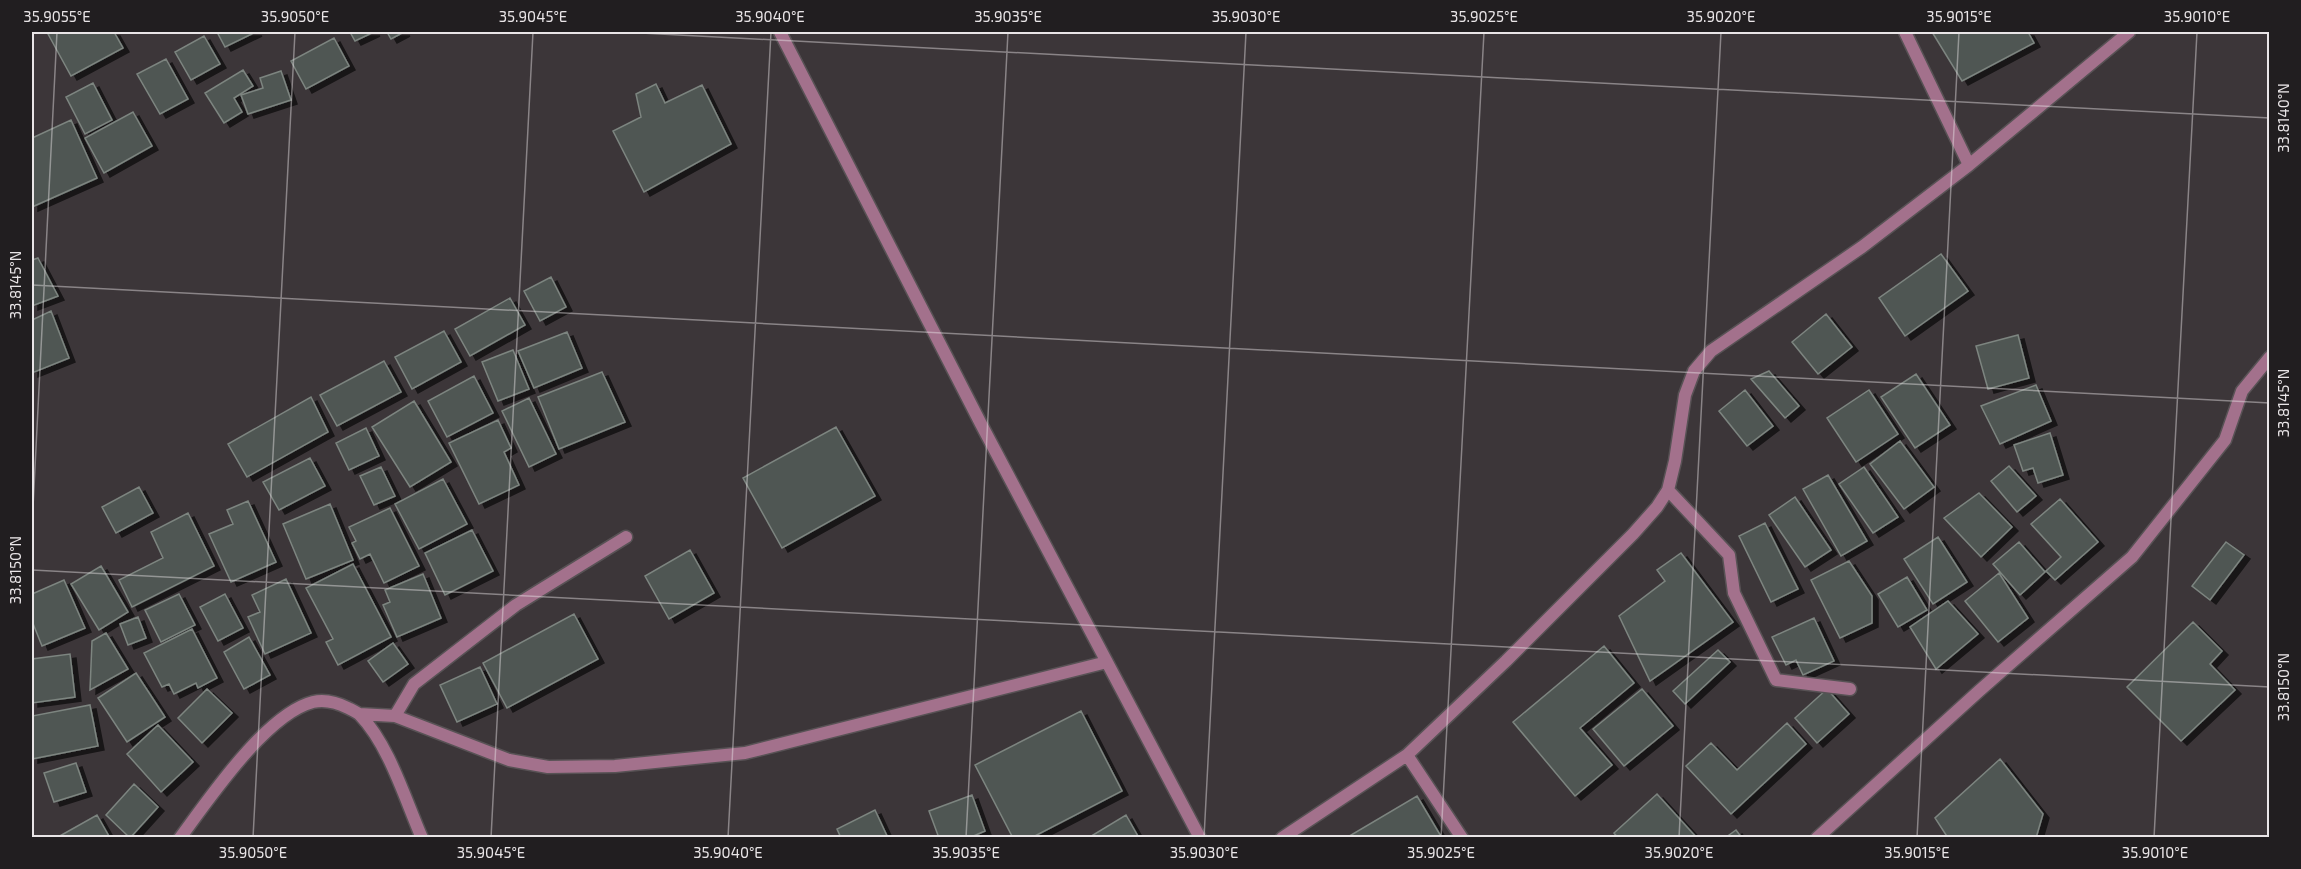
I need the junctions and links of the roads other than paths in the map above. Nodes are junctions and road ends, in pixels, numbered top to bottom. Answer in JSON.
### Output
{"nodes":[{"id":1,"x":780,"y":32,"type":"edge"},
{"id":2,"x":1905,"y":32,"type":"edge"},
{"id":3,"x":2129,"y":32,"type":"edge"},
{"id":4,"x":1969,"y":165,"type":"junction"},
{"id":5,"x":2270,"y":357,"type":"edge"},
{"id":6,"x":1668,"y":489,"type":"junction"},
{"id":7,"x":626,"y":537,"type":"dead end"},
{"id":8,"x":1107,"y":662,"type":"junction"},
{"id":9,"x":1850,"y":689,"type":"dead end"},
{"id":10,"x":359,"y":714,"type":"junction"},
{"id":11,"x":395,"y":716,"type":"junction"},
{"id":12,"x":1407,"y":755,"type":"junction"},
{"id":13,"x":180,"y":837,"type":"edge"},
{"id":14,"x":422,"y":837,"type":"edge"},
{"id":15,"x":1200,"y":837,"type":"edge"},
{"id":16,"x":1282,"y":837,"type":"edge"},
{"id":17,"x":1462,"y":837,"type":"edge"},
{"id":18,"x":1817,"y":837,"type":"edge"}],
"edges":[{"from":1,"to":8,"type":"street"},
{"from":2,"to":4,"type":"street"},
{"from":3,"to":4,"type":"street"},
{"from":4,"to":6,"type":"street"},
{"from":5,"to":18,"type":"street"},
{"from":6,"to":9,"type":"street"},
{"from":6,"to":12,"type":"street"},
{"from":7,"to":11,"type":"street"},
{"from":8,"to":11,"type":"street"},
{"from":8,"to":15,"type":"street"},
{"from":10,"to":11,"type":"street"},
{"from":10,"to":13,"type":"street"},
{"from":10,"to":14,"type":"street"},
{"from":12,"to":16,"type":"street"},
{"from":12,"to":17,"type":"street"}]}
